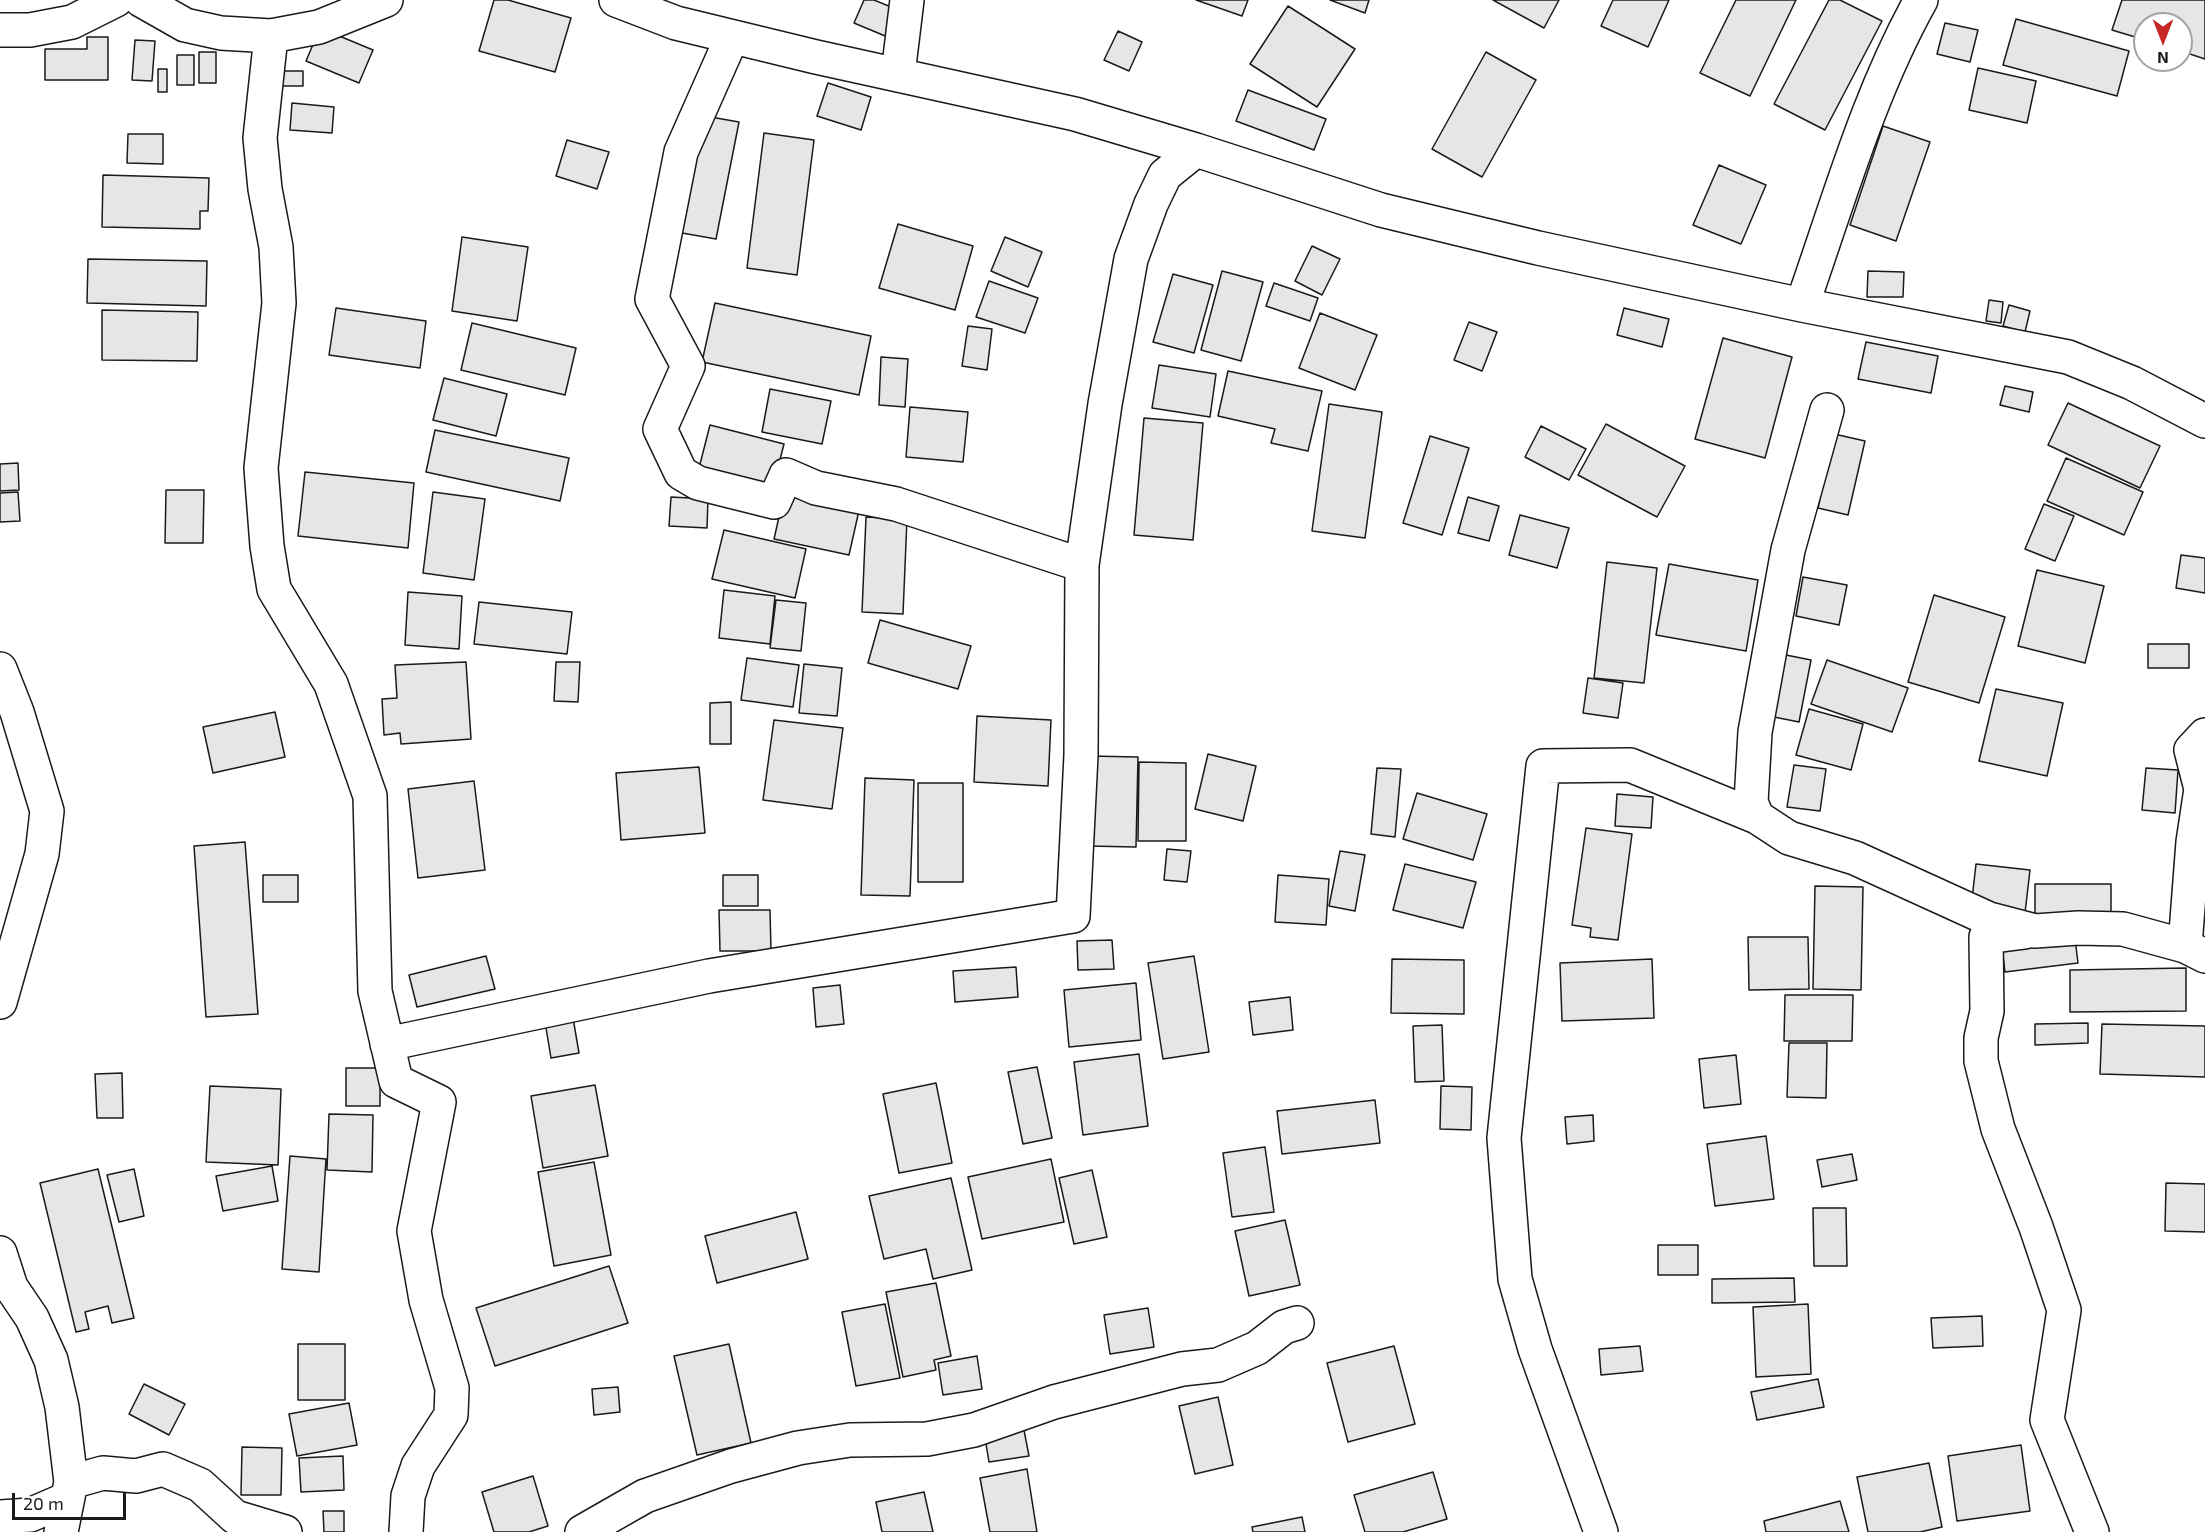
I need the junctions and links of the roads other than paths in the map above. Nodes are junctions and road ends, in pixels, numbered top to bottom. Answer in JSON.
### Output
{"nodes":[{"id":1,"x":116,"y":0,"type":"edge"},
{"id":2,"x":141,"y":0,"type":"edge"},
{"id":3,"x":386,"y":0,"type":"edge"},
{"id":4,"x":616,"y":0,"type":"edge"},
{"id":5,"x":907,"y":0,"type":"edge"},
{"id":6,"x":1921,"y":0,"type":"edge"},
{"id":7,"x":0,"y":30,"type":"edge"},
{"id":8,"x":271,"y":36,"type":"junction"},
{"id":9,"x":732,"y":37,"type":"junction"},
{"id":10,"x":898,"y":75,"type":"junction"},
{"id":11,"x":1196,"y":150,"type":"junction"},
{"id":12,"x":1802,"y":305,"type":"junction"},
{"id":13,"x":1827,"y":410,"type":"dead end"},
{"id":14,"x":2205,"y":421,"type":"edge"},
{"id":15,"x":1082,"y":565,"type":"junction"},
{"id":16,"x":0,"y":669,"type":"edge"},
{"id":17,"x":2205,"y":735,"type":"edge"},
{"id":18,"x":1757,"y":817,"type":"junction"},
{"id":19,"x":2036,"y":931,"type":"junction"},
{"id":20,"x":2195,"y":951,"type":"edge"},
{"id":21,"x":0,"y":1002,"type":"edge"},
{"id":22,"x":387,"y":1044,"type":"junction"},
{"id":23,"x":0,"y":1253,"type":"edge"},
{"id":24,"x":1297,"y":1323,"type":"dead end"},
{"id":25,"x":62,"y":1407,"type":"junction"},
{"id":26,"x":103,"y":1473,"type":"junction"},
{"id":27,"x":69,"y":1491,"type":"junction"},
{"id":28,"x":0,"y":1517,"type":"edge"},
{"id":29,"x":61,"y":1532,"type":"edge"},
{"id":30,"x":285,"y":1532,"type":"edge"},
{"id":31,"x":406,"y":1532,"type":"edge"},
{"id":32,"x":582,"y":1532,"type":"edge"},
{"id":33,"x":1601,"y":1532,"type":"edge"},
{"id":34,"x":2092,"y":1532,"type":"edge"}],
"edges":[{"from":1,"to":7,"type":"street"},
{"from":2,"to":8,"type":"street"},
{"from":3,"to":8,"type":"street"},
{"from":4,"to":9,"type":"street"},
{"from":5,"to":10,"type":"street"},
{"from":6,"to":12,"type":"street"},
{"from":8,"to":22,"type":"street"},
{"from":9,"to":10,"type":"street"},
{"from":9,"to":15,"type":"street"},
{"from":10,"to":11,"type":"street"},
{"from":11,"to":12,"type":"street"},
{"from":11,"to":15,"type":"street"},
{"from":12,"to":14,"type":"street"},
{"from":13,"to":18,"type":"street"},
{"from":15,"to":22,"type":"street"},
{"from":16,"to":21,"type":"street"},
{"from":17,"to":20,"type":"street"},
{"from":18,"to":19,"type":"street"},
{"from":18,"to":33,"type":"street"},
{"from":19,"to":20,"type":"street"},
{"from":19,"to":34,"type":"street"},
{"from":22,"to":31,"type":"street"},
{"from":23,"to":25,"type":"street"},
{"from":24,"to":32,"type":"street"},
{"from":25,"to":26,"type":"street"},
{"from":25,"to":27,"type":"street"},
{"from":26,"to":27,"type":"street"},
{"from":26,"to":30,"type":"street"},
{"from":27,"to":28,"type":"street"},
{"from":27,"to":29,"type":"street"}]}
